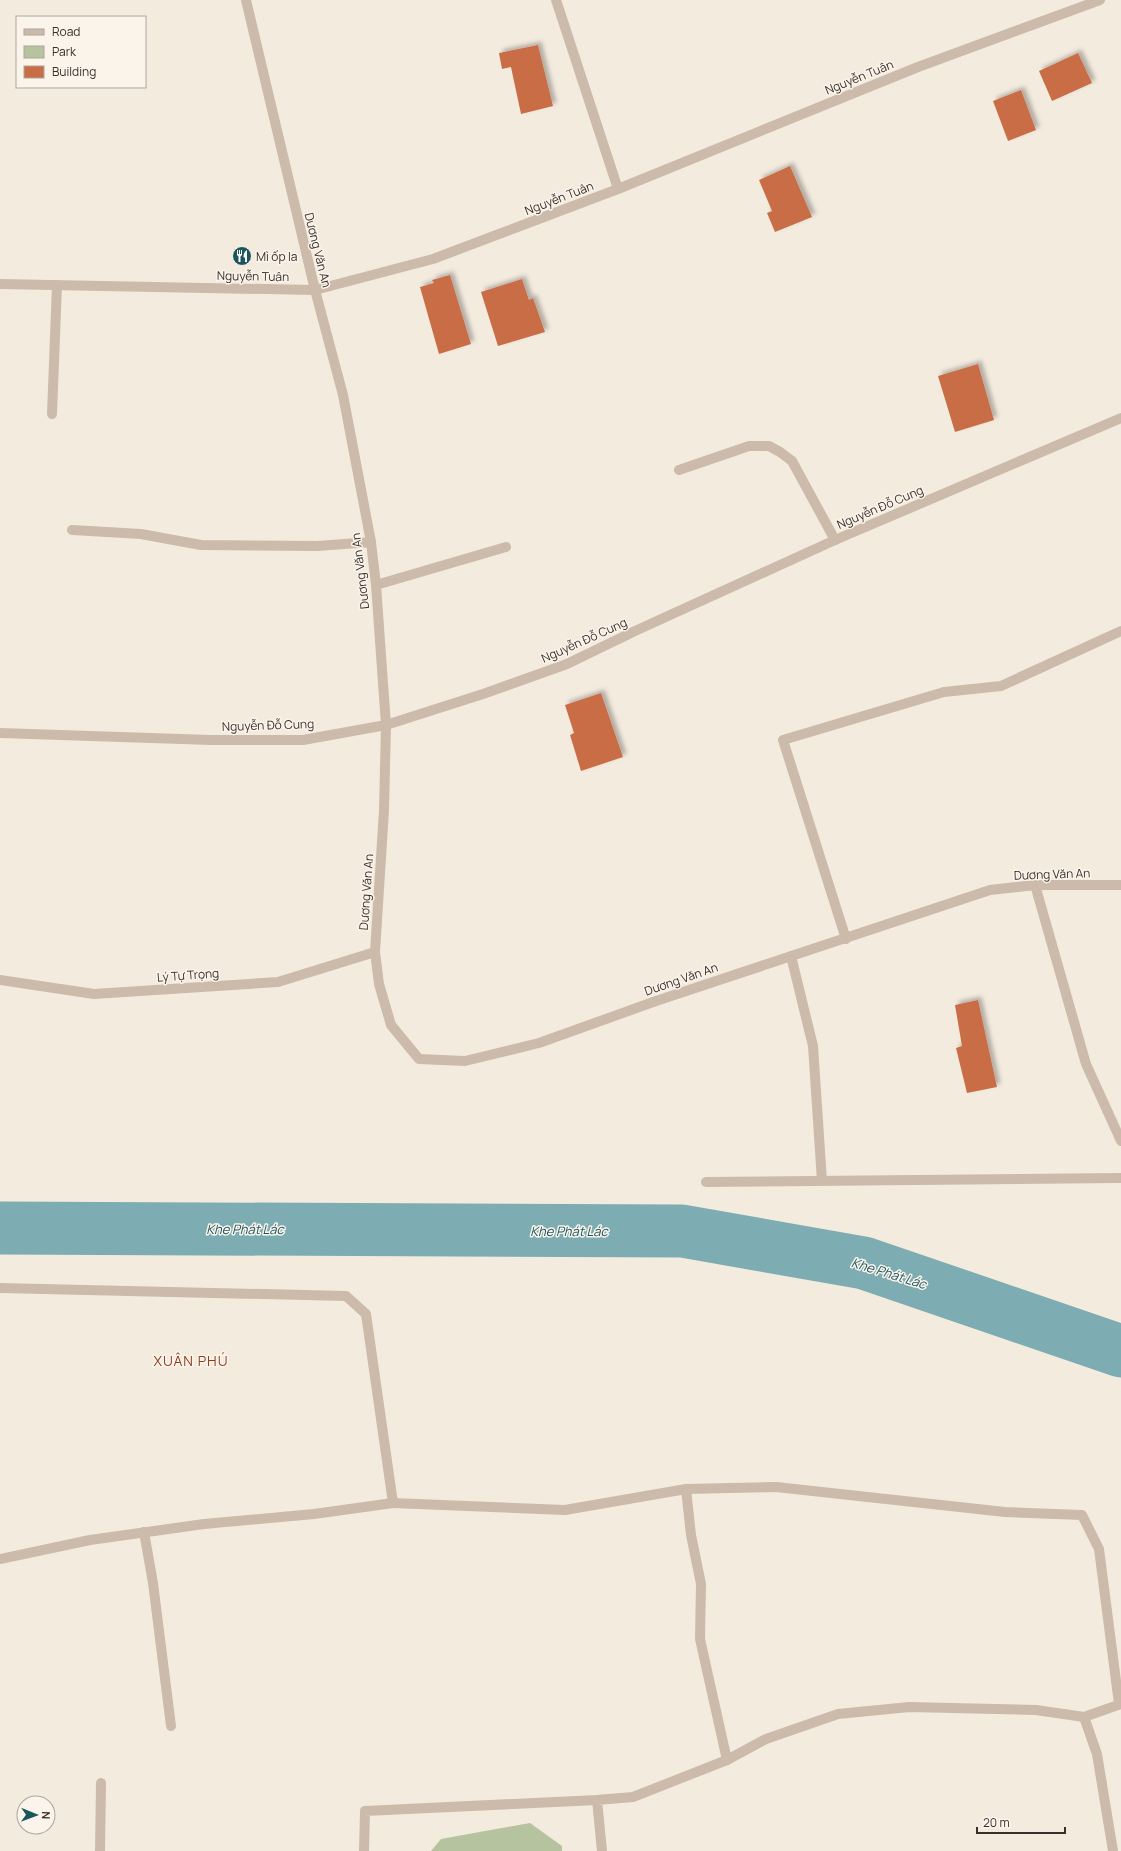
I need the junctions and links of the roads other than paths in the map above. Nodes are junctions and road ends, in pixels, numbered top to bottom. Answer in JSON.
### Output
{"nodes":[{"id":1,"x":246,"y":0,"type":"edge"},
{"id":2,"x":556,"y":0,"type":"edge"},
{"id":3,"x":1100,"y":0,"type":"edge"},
{"id":4,"x":618,"y":189,"type":"junction"},
{"id":5,"x":0,"y":284,"type":"edge"},
{"id":6,"x":57,"y":285,"type":"junction"},
{"id":7,"x":315,"y":290,"type":"junction"},
{"id":8,"x":52,"y":414,"type":"dead end"},
{"id":9,"x":1121,"y":418,"type":"edge"},
{"id":10,"x":679,"y":470,"type":"dead end"},
{"id":11,"x":72,"y":530,"type":"dead end"},
{"id":12,"x":835,"y":540,"type":"junction"},
{"id":13,"x":371,"y":542,"type":"junction"},
{"id":14,"x":506,"y":547,"type":"dead end"},
{"id":15,"x":376,"y":585,"type":"junction"},
{"id":16,"x":1121,"y":631,"type":"edge"},
{"id":17,"x":386,"y":725,"type":"junction"},
{"id":18,"x":0,"y":733,"type":"edge"},
{"id":19,"x":1035,"y":885,"type":"junction"},
{"id":20,"x":1121,"y":886,"type":"edge"},
{"id":21,"x":846,"y":938,"type":"junction"},
{"id":22,"x":375,"y":952,"type":"junction"},
{"id":23,"x":791,"y":956,"type":"junction"},
{"id":24,"x":0,"y":980,"type":"edge"},
{"id":25,"x":1121,"y":1141,"type":"edge"},
{"id":26,"x":1121,"y":1178,"type":"edge"},
{"id":27,"x":822,"y":1181,"type":"junction"},
{"id":28,"x":706,"y":1182,"type":"dead end"},
{"id":29,"x":0,"y":1288,"type":"edge"},
{"id":30,"x":686,"y":1490,"type":"junction"},
{"id":31,"x":393,"y":1503,"type":"junction"},
{"id":32,"x":144,"y":1532,"type":"junction"},
{"id":33,"x":0,"y":1559,"type":"edge"},
{"id":34,"x":1120,"y":1704,"type":"edge"},
{"id":35,"x":1084,"y":1717,"type":"junction"},
{"id":36,"x":171,"y":1726,"type":"dead end"},
{"id":37,"x":727,"y":1760,"type":"junction"},
{"id":38,"x":101,"y":1784,"type":"dead end"},
{"id":39,"x":597,"y":1800,"type":"junction"},
{"id":40,"x":100,"y":1851,"type":"edge"},
{"id":41,"x":364,"y":1851,"type":"edge"},
{"id":42,"x":602,"y":1851,"type":"edge"},
{"id":43,"x":1113,"y":1851,"type":"edge"}],
"edges":[{"from":1,"to":7,"type":"street","name":"Dương Văn An"},
{"from":2,"to":4,"type":"street"},
{"from":3,"to":4,"type":"street","name":"Nguyễn Tuân"},
{"from":4,"to":7,"type":"street","name":"Nguyễn Tuân"},
{"from":5,"to":6,"type":"street","name":"Nguyễn Tuân"},
{"from":6,"to":7,"type":"street","name":"Nguyễn Tuân"},
{"from":6,"to":8,"type":"street"},
{"from":7,"to":13,"type":"street","name":"Dương Văn An"},
{"from":9,"to":12,"type":"street","name":"Nguyễn Đỗ Cung"},
{"from":10,"to":12,"type":"street"},
{"from":11,"to":13,"type":"street"},
{"from":12,"to":17,"type":"street","name":"Nguyễn Đỗ Cung"},
{"from":13,"to":15,"type":"street","name":"Dương Văn An"},
{"from":14,"to":15,"type":"street"},
{"from":15,"to":17,"type":"street","name":"Dương Văn An"},
{"from":16,"to":21,"type":"street"},
{"from":17,"to":18,"type":"street","name":"Nguyễn Đỗ Cung"},
{"from":17,"to":22,"type":"street","name":"Dương Văn An"},
{"from":19,"to":20,"type":"street","name":"Dương Văn An"},
{"from":19,"to":21,"type":"street","name":"Dương Văn An"},
{"from":19,"to":25,"type":"street"},
{"from":21,"to":23,"type":"street","name":"Dương Văn An"},
{"from":22,"to":23,"type":"street","name":"Dương Văn An"},
{"from":22,"to":24,"type":"street","name":"Lý Tự Trọng"},
{"from":23,"to":27,"type":"street"},
{"from":26,"to":27,"type":"street"},
{"from":27,"to":28,"type":"street"},
{"from":29,"to":31,"type":"street"},
{"from":30,"to":31,"type":"street"},
{"from":30,"to":34,"type":"street"},
{"from":30,"to":37,"type":"street"},
{"from":31,"to":32,"type":"street"},
{"from":32,"to":33,"type":"street"},
{"from":32,"to":36,"type":"street"},
{"from":34,"to":35,"type":"street"},
{"from":35,"to":37,"type":"street"},
{"from":35,"to":43,"type":"street"},
{"from":37,"to":39,"type":"street"},
{"from":38,"to":40,"type":"street"},
{"from":39,"to":41,"type":"street"},
{"from":39,"to":42,"type":"street"}]}
